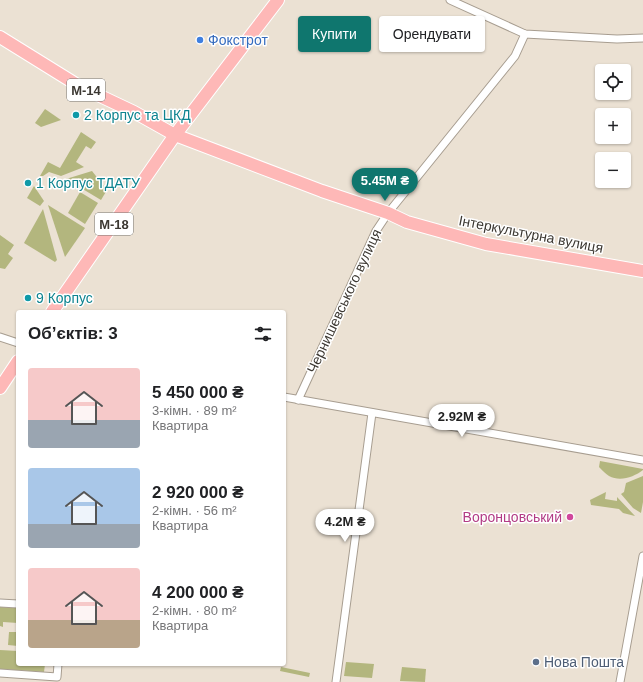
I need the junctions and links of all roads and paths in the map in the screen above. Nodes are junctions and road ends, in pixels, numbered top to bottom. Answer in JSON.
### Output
{"nodes":[{"id":1,"x":278,"y":0,"type":"edge"},
{"id":2,"x":450,"y":0,"type":"edge"},
{"id":3,"x":525,"y":34,"type":"junction"},
{"id":4,"x":0,"y":37,"type":"edge"},
{"id":5,"x":643,"y":38,"type":"edge"},
{"id":6,"x":175,"y":135,"type":"junction"},
{"id":7,"x":388,"y":213,"type":"junction"},
{"id":8,"x":643,"y":271,"type":"edge"},
{"id":9,"x":53,"y":310,"type":"edge"},
{"id":10,"x":0,"y":337,"type":"edge"},
{"id":11,"x":16,"y":342,"type":"edge"},
{"id":12,"x":16,"y":364,"type":"edge"},
{"id":13,"x":0,"y":388,"type":"edge"},
{"id":14,"x":286,"y":397,"type":"edge"},
{"id":15,"x":298,"y":400,"type":"junction"},
{"id":16,"x":372,"y":413,"type":"junction"},
{"id":17,"x":643,"y":460,"type":"edge"},
{"id":18,"x":643,"y":556,"type":"edge"},
{"id":19,"x":0,"y":603,"type":"edge"},
{"id":20,"x":16,"y":604,"type":"edge"},
{"id":21,"x":58,"y":666,"type":"edge"},
{"id":22,"x":0,"y":673,"type":"edge"},
{"id":23,"x":57,"y":677,"type":"junction"},
{"id":24,"x":64,"y":682,"type":"edge"},
{"id":25,"x":336,"y":682,"type":"edge"},
{"id":26,"x":620,"y":682,"type":"edge"}],
"edges":[{"from":1,"to":6,"type":"highway","number":"М-18"},
{"from":2,"to":3,"type":"street"},
{"from":3,"to":5,"type":"street"},
{"from":3,"to":7,"type":"street","name":"Чернишевського вулиця"},
{"from":4,"to":6,"type":"highway","name":"Інтеркультурна вулиця","number":"М-14"},
{"from":6,"to":7,"type":"highway","name":"Інтеркультурна вулиця","number":"М-14"},
{"from":6,"to":9,"type":"highway","number":"М-18"},
{"from":7,"to":8,"type":"highway","name":"Інтеркультурна вулиця","number":"М-14"},
{"from":7,"to":15,"type":"street","name":"Чернишевського вулиця"},
{"from":10,"to":11,"type":"street"},
{"from":12,"to":13,"type":"highway"},
{"from":14,"to":15,"type":"street"},
{"from":15,"to":16,"type":"street"},
{"from":16,"to":17,"type":"street"},
{"from":16,"to":25,"type":"street"},
{"from":18,"to":26,"type":"street"},
{"from":19,"to":20,"type":"street"},
{"from":21,"to":23,"type":"street"},
{"from":22,"to":23,"type":"street"},
{"from":23,"to":24,"type":"street"}]}
